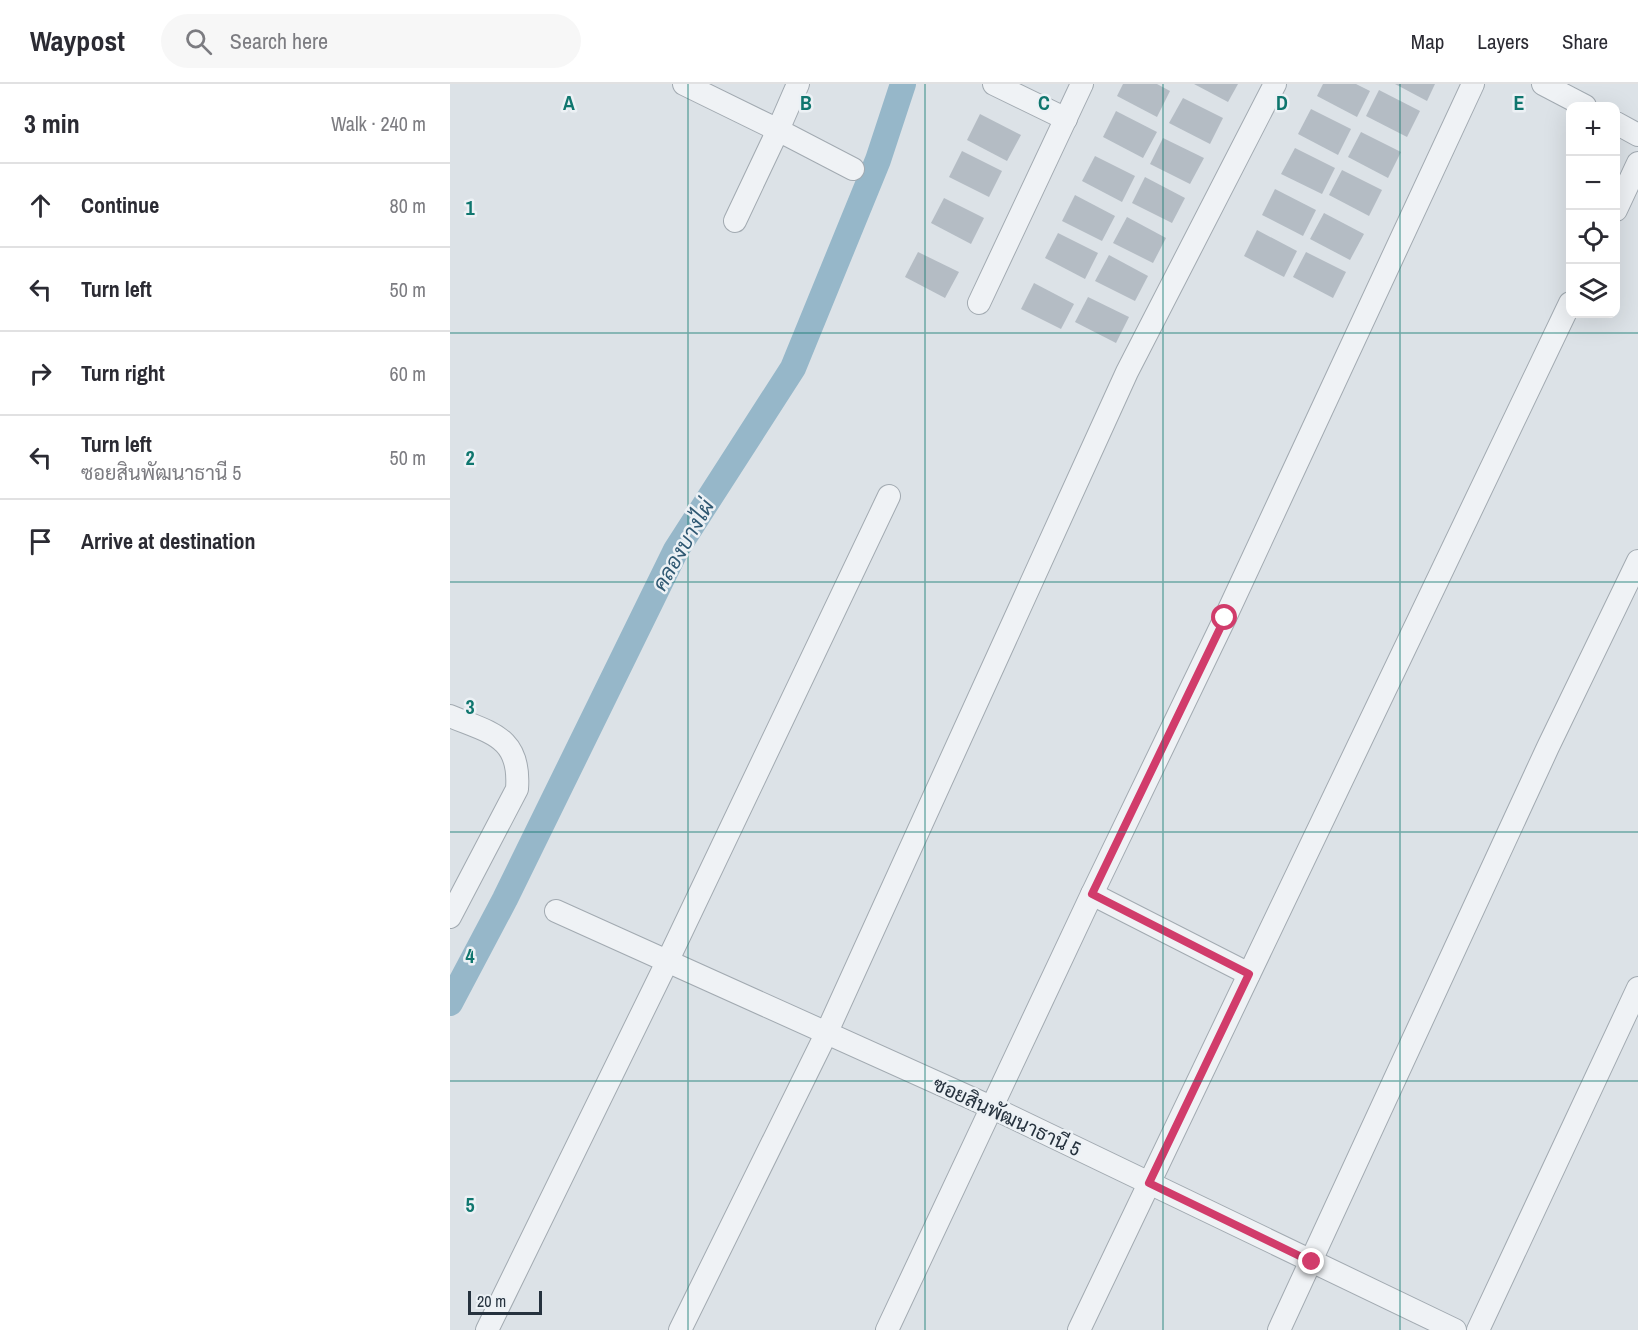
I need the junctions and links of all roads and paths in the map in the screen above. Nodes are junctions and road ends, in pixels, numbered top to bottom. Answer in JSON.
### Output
{"nodes":[{"id":1,"x":684,"y":84,"type":"edge"},
{"id":2,"x":798,"y":84,"type":"edge"},
{"id":3,"x":994,"y":84,"type":"edge"},
{"id":4,"x":1082,"y":84,"type":"edge"},
{"id":5,"x":1275,"y":84,"type":"edge"},
{"id":6,"x":1473,"y":84,"type":"edge"},
{"id":7,"x":1543,"y":84,"type":"edge"},
{"id":8,"x":1577,"y":102,"type":"edge"},
{"id":9,"x":1066,"y":119,"type":"junction"},
{"id":10,"x":1620,"y":125,"type":"edge"},
{"id":11,"x":778,"y":130,"type":"junction"},
{"id":12,"x":1638,"y":135,"type":"edge"},
{"id":13,"x":1638,"y":163,"type":"edge"},
{"id":14,"x":853,"y":169,"type":"dead end"},
{"id":15,"x":1620,"y":201,"type":"edge"},
{"id":16,"x":735,"y":221,"type":"dead end"},
{"id":17,"x":979,"y":303,"type":"dead end"},
{"id":18,"x":1566,"y":311,"type":"edge"},
{"id":19,"x":889,"y":496,"type":"dead end"},
{"id":20,"x":1638,"y":561,"type":"edge"},
{"id":21,"x":450,"y":716,"type":"edge"},
{"id":22,"x":1092,"y":894,"type":"junction"},
{"id":23,"x":556,"y":911,"type":"dead end"},
{"id":24,"x":450,"y":917,"type":"edge"},
{"id":25,"x":667,"y":962,"type":"junction"},
{"id":26,"x":1249,"y":974,"type":"junction"},
{"id":27,"x":1638,"y":988,"type":"edge"},
{"id":28,"x":826,"y":1034,"type":"junction"},
{"id":29,"x":991,"y":1107,"type":"junction"},
{"id":30,"x":1149,"y":1183,"type":"junction"},
{"id":31,"x":1312,"y":1262,"type":"junction"},
{"id":32,"x":487,"y":1330,"type":"edge"},
{"id":33,"x":680,"y":1330,"type":"edge"},
{"id":34,"x":887,"y":1330,"type":"edge"},
{"id":35,"x":1079,"y":1330,"type":"edge"},
{"id":36,"x":1279,"y":1330,"type":"edge"},
{"id":37,"x":1455,"y":1330,"type":"edge"},
{"id":38,"x":1478,"y":1330,"type":"edge"}],
"edges":[{"from":1,"to":11,"type":"street"},
{"from":2,"to":11,"type":"street"},
{"from":3,"to":9,"type":"street"},
{"from":4,"to":9,"type":"street"},
{"from":5,"to":28,"type":"street"},
{"from":6,"to":22,"type":"street"},
{"from":7,"to":8,"type":"street"},
{"from":9,"to":17,"type":"street"},
{"from":10,"to":12,"type":"street"},
{"from":11,"to":14,"type":"street"},
{"from":11,"to":16,"type":"street"},
{"from":13,"to":15,"type":"street"},
{"from":18,"to":26,"type":"street"},
{"from":19,"to":25,"type":"street"},
{"from":20,"to":31,"type":"street"},
{"from":21,"to":24,"type":"street"},
{"from":22,"to":26,"type":"street"},
{"from":22,"to":29,"type":"street"},
{"from":23,"to":25,"type":"street","name":"ซอยสินพัฒนาธานี 5"},
{"from":25,"to":28,"type":"street","name":"ซอยสินพัฒนาธานี 5"},
{"from":25,"to":32,"type":"street"},
{"from":26,"to":30,"type":"street"},
{"from":27,"to":38,"type":"street"},
{"from":28,"to":29,"type":"street","name":"ซอยสินพัฒนาธานี 5"},
{"from":28,"to":33,"type":"street"},
{"from":29,"to":30,"type":"street","name":"ซอยสินพัฒนาธานี 5"},
{"from":29,"to":34,"type":"street"},
{"from":30,"to":31,"type":"street","name":"ซอยสินพัฒนาธานี 5"},
{"from":30,"to":35,"type":"street"},
{"from":31,"to":36,"type":"street"},
{"from":31,"to":37,"type":"street","name":"ซอยสินพัฒนาธานี 5"}]}
